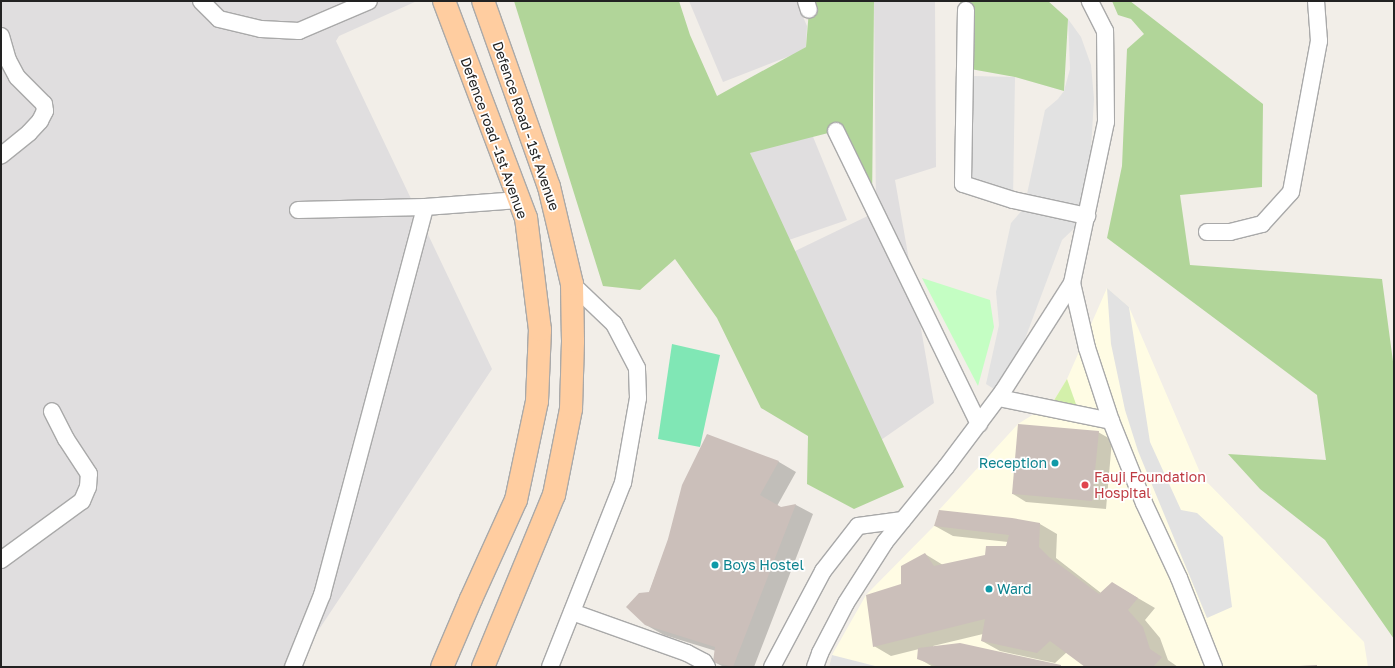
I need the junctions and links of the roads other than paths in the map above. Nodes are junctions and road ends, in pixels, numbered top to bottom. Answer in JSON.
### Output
{"nodes":[{"id":1,"x":202,"y":1,"type":"edge"},
{"id":2,"x":369,"y":1,"type":"edge"},
{"id":3,"x":444,"y":1,"type":"edge"},
{"id":4,"x":483,"y":1,"type":"edge"},
{"id":5,"x":1090,"y":1,"type":"edge"},
{"id":6,"x":1316,"y":1,"type":"edge"},
{"id":7,"x":966,"y":10,"type":"dead end"},
{"id":8,"x":1,"y":36,"type":"edge"},
{"id":9,"x":836,"y":131,"type":"dead end"},
{"id":10,"x":1,"y":156,"type":"edge"},
{"id":11,"x":519,"y":200,"type":"junction"},
{"id":12,"x":425,"y":207,"type":"junction"},
{"id":13,"x":298,"y":210,"type":"dead end"},
{"id":14,"x":1087,"y":216,"type":"junction"},
{"id":15,"x":1207,"y":232,"type":"dead end"},
{"id":16,"x":1072,"y":283,"type":"junction"},
{"id":17,"x":572,"y":284,"type":"junction"},
{"id":18,"x":999,"y":398,"type":"junction"},
{"id":19,"x":52,"y":411,"type":"dead end"},
{"id":20,"x":1112,"y":420,"type":"junction"},
{"id":21,"x":979,"y":424,"type":"junction"},
{"id":22,"x":903,"y":520,"type":"junction"},
{"id":23,"x":1,"y":560,"type":"edge"},
{"id":24,"x":572,"y":612,"type":"junction"},
{"id":25,"x":293,"y":667,"type":"edge"},
{"id":26,"x":442,"y":667,"type":"edge"},
{"id":27,"x":483,"y":667,"type":"edge"},
{"id":28,"x":550,"y":667,"type":"edge"},
{"id":29,"x":707,"y":667,"type":"edge"},
{"id":30,"x":772,"y":667,"type":"edge"},
{"id":31,"x":815,"y":667,"type":"edge"},
{"id":32,"x":1214,"y":667,"type":"edge"}],
"edges":[{"from":1,"to":2,"type":"street"},
{"from":3,"to":11,"type":"main road","name":"Defence road -1st Avenue"},
{"from":4,"to":17,"type":"main road","name":"Defence Road - 1st Avenue"},
{"from":5,"to":14,"type":"street"},
{"from":6,"to":15,"type":"street"},
{"from":7,"to":14,"type":"street"},
{"from":8,"to":10,"type":"street"},
{"from":9,"to":21,"type":"street"},
{"from":11,"to":12,"type":"street"},
{"from":11,"to":26,"type":"main road","name":"Defence road -1st Avenue"},
{"from":12,"to":13,"type":"street"},
{"from":12,"to":25,"type":"street"},
{"from":14,"to":16,"type":"street"},
{"from":16,"to":18,"type":"street"},
{"from":16,"to":20,"type":"street"},
{"from":17,"to":24,"type":"street"},
{"from":17,"to":27,"type":"main road","name":"Defence Road - 1st Avenue"},
{"from":18,"to":20,"type":"street"},
{"from":18,"to":21,"type":"street"},
{"from":19,"to":23,"type":"street"},
{"from":20,"to":32,"type":"street"},
{"from":21,"to":22,"type":"street"},
{"from":22,"to":30,"type":"street"},
{"from":22,"to":31,"type":"street"},
{"from":24,"to":28,"type":"street"},
{"from":24,"to":29,"type":"street"}]}
